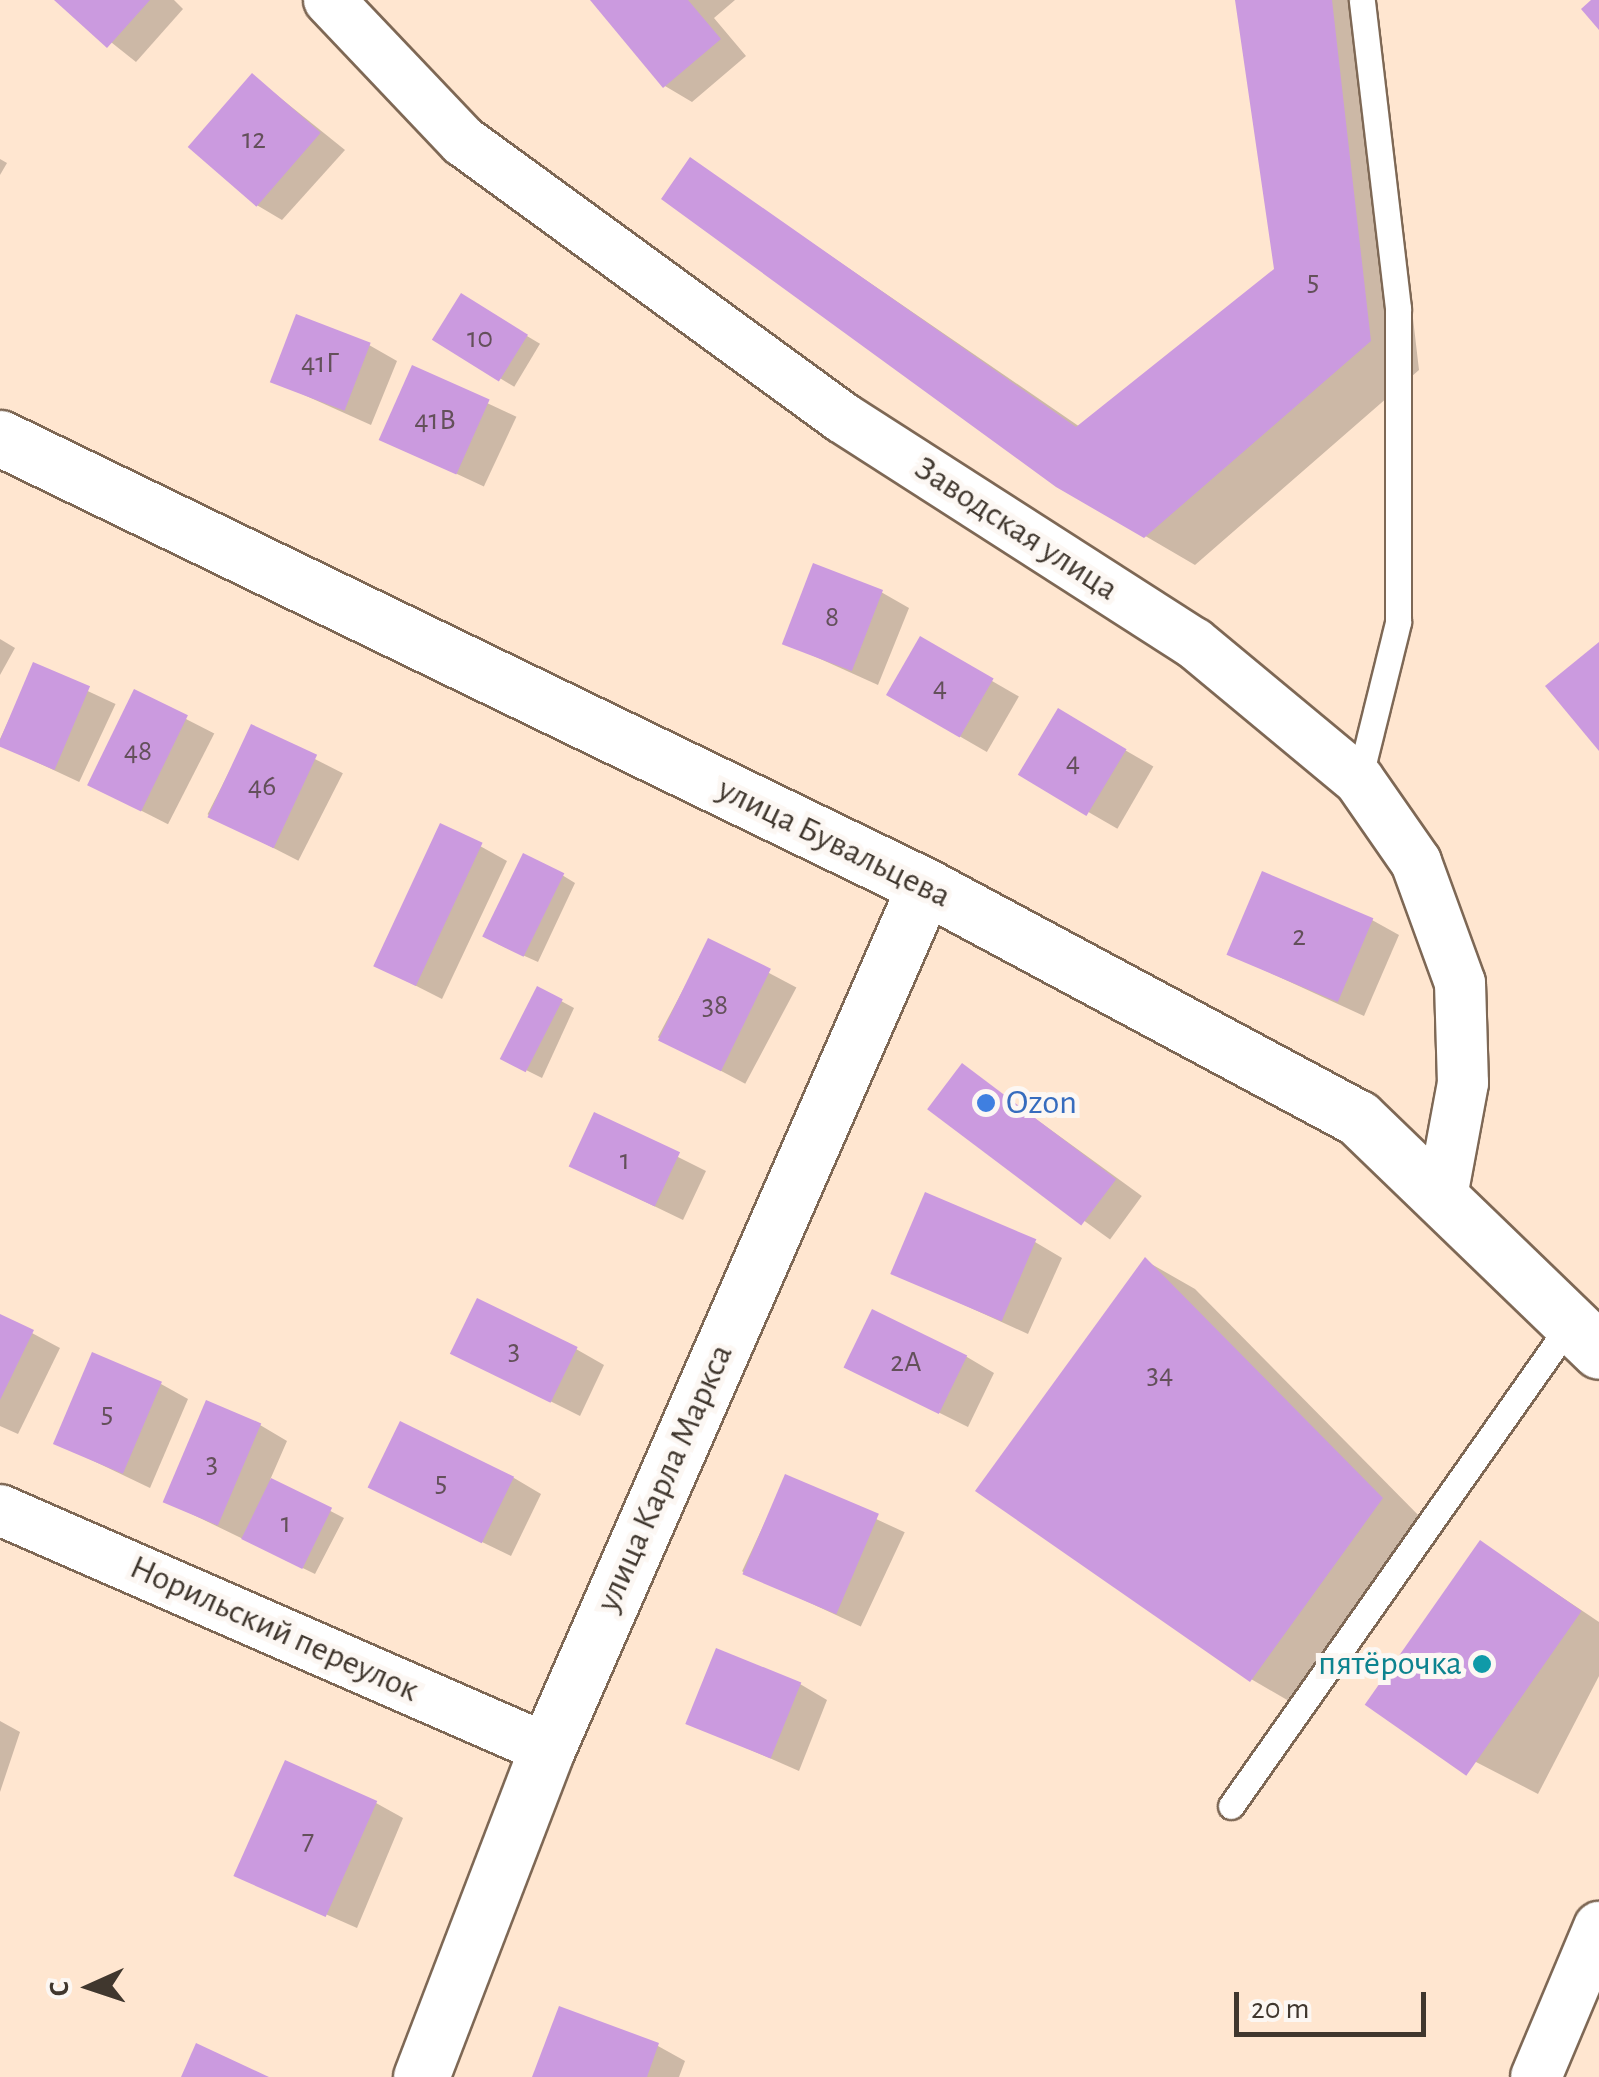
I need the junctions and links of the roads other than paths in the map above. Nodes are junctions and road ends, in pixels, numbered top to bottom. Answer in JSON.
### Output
{"nodes":[{"id":1,"x":330,"y":0,"type":"edge"},
{"id":2,"x":1362,"y":0,"type":"edge"},
{"id":3,"x":0,"y":438,"type":"edge"},
{"id":4,"x":1359,"y":780,"type":"junction"},
{"id":5,"x":925,"y":886,"type":"junction"},
{"id":6,"x":1442,"y":1196,"type":"junction"},
{"id":7,"x":1587,"y":1335,"type":"edge"},
{"id":8,"x":0,"y":1510,"type":"edge"},
{"id":9,"x":547,"y":1748,"type":"junction"},
{"id":10,"x":1231,"y":1806,"type":"dead end"},
{"id":11,"x":1599,"y":1927,"type":"edge"},
{"id":12,"x":421,"y":2077,"type":"edge"},
{"id":13,"x":1536,"y":2077,"type":"edge"}],
"edges":[{"from":1,"to":4,"type":"street","name":"Заводская улица"},
{"from":2,"to":4,"type":"lane"},
{"from":3,"to":5,"type":"main road","name":"улица Бувальцева"},
{"from":4,"to":6,"type":"street","name":"Заводская улица"},
{"from":5,"to":6,"type":"main road","name":"улица Бувальцева"},
{"from":5,"to":9,"type":"main road","name":"улица Карла Маркса"},
{"from":6,"to":7,"type":"main road","name":"улица Бувальцева"},
{"from":7,"to":10,"type":"lane"},
{"from":8,"to":9,"type":"street","name":"Норильский переулок"},
{"from":9,"to":12,"type":"main road","name":"улица Карла Маркса"},
{"from":11,"to":13,"type":"street"}]}
